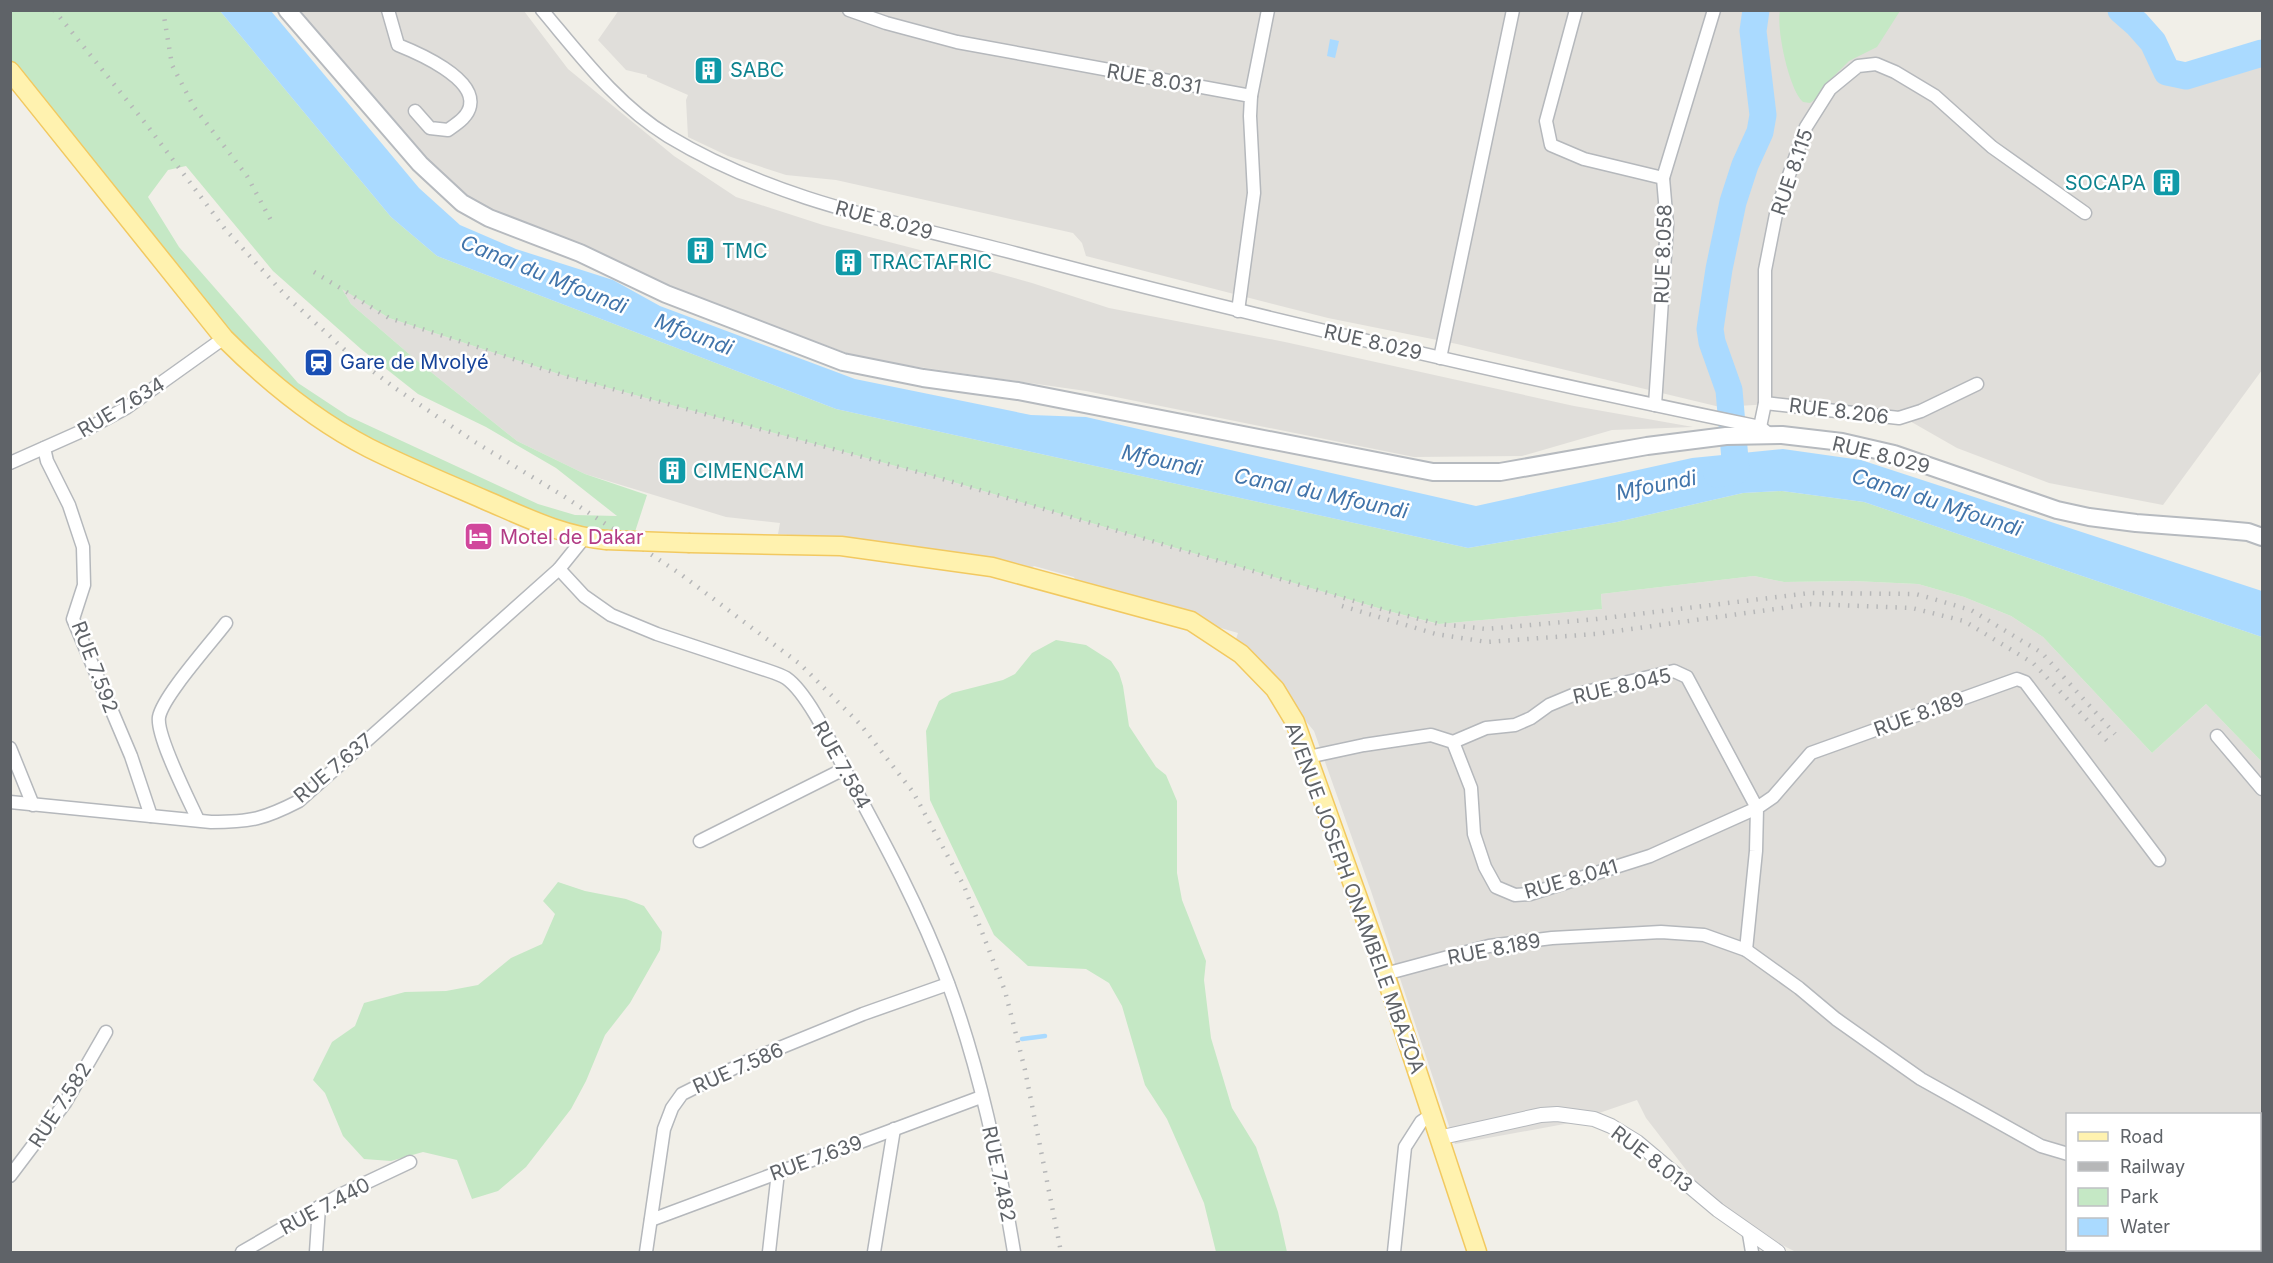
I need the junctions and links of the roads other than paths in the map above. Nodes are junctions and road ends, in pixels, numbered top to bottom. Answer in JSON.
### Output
{"nodes":[{"id":1,"x":287,"y":10,"type":"edge"},
{"id":2,"x":388,"y":10,"type":"edge"},
{"id":3,"x":543,"y":10,"type":"edge"},
{"id":4,"x":849,"y":10,"type":"edge"},
{"id":5,"x":1268,"y":10,"type":"edge"},
{"id":6,"x":1513,"y":10,"type":"edge"},
{"id":7,"x":1576,"y":10,"type":"edge"},
{"id":8,"x":1714,"y":10,"type":"edge"},
{"id":9,"x":10,"y":71,"type":"edge"},
{"id":10,"x":1251,"y":96,"type":"junction"},
{"id":11,"x":415,"y":111,"type":"dead end"},
{"id":12,"x":1663,"y":178,"type":"junction"},
{"id":13,"x":2085,"y":213,"type":"dead end"},
{"id":14,"x":1238,"y":310,"type":"junction"},
{"id":15,"x":224,"y":338,"type":"junction"},
{"id":16,"x":1440,"y":358,"type":"junction"},
{"id":17,"x":1977,"y":384,"type":"dead end"},
{"id":18,"x":1765,"y":403,"type":"junction"},
{"id":19,"x":1655,"y":405,"type":"junction"},
{"id":20,"x":1765,"y":430,"type":"junction"},
{"id":21,"x":44,"y":448,"type":"junction"},
{"id":22,"x":10,"y":463,"type":"edge"},
{"id":23,"x":2262,"y":537,"type":"edge"},
{"id":24,"x":584,"y":538,"type":"junction"},
{"id":25,"x":559,"y":569,"type":"junction"},
{"id":26,"x":226,"y":623,"type":"dead end"},
{"id":27,"x":2217,"y":736,"type":"dead end"},
{"id":28,"x":1454,"y":742,"type":"junction"},
{"id":29,"x":10,"y":748,"type":"edge"},
{"id":30,"x":1308,"y":757,"type":"junction"},
{"id":31,"x":844,"y":769,"type":"junction"},
{"id":32,"x":2262,"y":789,"type":"edge"},
{"id":33,"x":10,"y":802,"type":"edge"},
{"id":34,"x":33,"y":805,"type":"junction"},
{"id":35,"x":1757,"y":808,"type":"junction"},
{"id":36,"x":151,"y":816,"type":"junction"},
{"id":37,"x":198,"y":820,"type":"junction"},
{"id":38,"x":700,"y":841,"type":"dead end"},
{"id":39,"x":2159,"y":861,"type":"dead end"},
{"id":40,"x":1746,"y":950,"type":"junction"},
{"id":41,"x":1385,"y":974,"type":"junction"},
{"id":42,"x":948,"y":984,"type":"junction"},
{"id":43,"x":106,"y":1032,"type":"dead end"},
{"id":44,"x":981,"y":1097,"type":"junction"},
{"id":45,"x":1431,"y":1115,"type":"junction"},
{"id":46,"x":894,"y":1129,"type":"junction"},
{"id":47,"x":1438,"y":1138,"type":"junction"},
{"id":48,"x":2066,"y":1154,"type":"edge"},
{"id":49,"x":410,"y":1162,"type":"dead end"},
{"id":50,"x":778,"y":1172,"type":"junction"},
{"id":51,"x":10,"y":1176,"type":"edge"},
{"id":52,"x":320,"y":1207,"type":"junction"},
{"id":53,"x":651,"y":1220,"type":"junction"},
{"id":54,"x":1749,"y":1234,"type":"junction"},
{"id":55,"x":242,"y":1252,"type":"edge"},
{"id":56,"x":316,"y":1252,"type":"edge"},
{"id":57,"x":646,"y":1252,"type":"edge"},
{"id":58,"x":769,"y":1252,"type":"edge"},
{"id":59,"x":874,"y":1252,"type":"edge"},
{"id":60,"x":1014,"y":1252,"type":"edge"},
{"id":61,"x":1394,"y":1252,"type":"edge"},
{"id":62,"x":1477,"y":1252,"type":"edge"},
{"id":63,"x":1752,"y":1252,"type":"edge"},
{"id":64,"x":1778,"y":1252,"type":"edge"}],
"edges":[{"from":1,"to":20,"type":"main road"},
{"from":2,"to":11,"type":"street"},
{"from":3,"to":14,"type":"street","name":"RUE 8.029"},
{"from":4,"to":10,"type":"street","name":"RUE 8.031"},
{"from":5,"to":10,"type":"street"},
{"from":6,"to":16,"type":"street"},
{"from":7,"to":12,"type":"street","name":"RUE 8.058"},
{"from":8,"to":12,"type":"street"},
{"from":9,"to":15,"type":"main road","name":"AVENUE JOSEPH ONAMBELE MBAZOA"},
{"from":10,"to":14,"type":"street"},
{"from":12,"to":19,"type":"street","name":"RUE 8.058"},
{"from":13,"to":18,"type":"street","name":"RUE 8.115"},
{"from":14,"to":16,"type":"street","name":"RUE 8.029"},
{"from":15,"to":21,"type":"street","name":"RUE 7.634"},
{"from":15,"to":24,"type":"main road","name":"AVENUE JOSEPH ONAMBELE MBAZOA"},
{"from":16,"to":19,"type":"street","name":"RUE 8.029"},
{"from":17,"to":18,"type":"street","name":"RUE 8.206"},
{"from":18,"to":20,"type":"street","name":"RUE 8.115"},
{"from":19,"to":20,"type":"street","name":"RUE 8.029"},
{"from":20,"to":23,"type":"main road","name":"RUE 8.029"},
{"from":21,"to":22,"type":"street","name":"RUE 7.634"},
{"from":21,"to":36,"type":"street","name":"RUE 7.592"},
{"from":24,"to":25,"type":"street","name":"RUE 7.637"},
{"from":24,"to":30,"type":"main road","name":"AVENUE JOSEPH ONAMBELE MBAZOA","bridge":true},
{"from":25,"to":31,"type":"street","name":"RUE 7.584"},
{"from":25,"to":37,"type":"street","name":"RUE 7.637"},
{"from":26,"to":37,"type":"street"},
{"from":27,"to":32,"type":"street"},
{"from":28,"to":30,"type":"street"},
{"from":28,"to":35,"type":"street","name":"RUE 8.045"},
{"from":28,"to":35,"type":"street","name":"RUE 8.041"},
{"from":29,"to":34,"type":"street"},
{"from":30,"to":41,"type":"main road","name":"AVENUE JOSEPH ONAMBELE MBAZOA"},
{"from":31,"to":38,"type":"street"},
{"from":31,"to":42,"type":"street","name":"RUE 7.584"},
{"from":33,"to":34,"type":"street","name":"RUE 7.637"},
{"from":34,"to":36,"type":"street","name":"RUE 7.637"},
{"from":35,"to":39,"type":"street","name":"RUE 8.189"},
{"from":35,"to":40,"type":"street"},
{"from":36,"to":37,"type":"street","name":"RUE 7.637"},
{"from":40,"to":41,"type":"street","name":"RUE 8.189"},
{"from":40,"to":48,"type":"street","name":"RUE 8.189"},
{"from":41,"to":45,"type":"main road","name":"AVENUE JOSEPH ONAMBELE MBAZOA"},
{"from":42,"to":44,"type":"street","name":"RUE 7.584"},
{"from":42,"to":53,"type":"street","name":"RUE 7.586"},
{"from":43,"to":51,"type":"street","name":"RUE 7.582"},
{"from":44,"to":46,"type":"street","name":"RUE 7.639"},
{"from":44,"to":60,"type":"street","name":"RUE 7.482"},
{"from":45,"to":47,"type":"main road","name":"AVENUE JOSEPH ONAMBELE MBAZOA"},
{"from":45,"to":61,"type":"street"},
{"from":46,"to":50,"type":"street","name":"RUE 7.639"},
{"from":46,"to":59,"type":"street"},
{"from":47,"to":54,"type":"street","name":"RUE 8.013"},
{"from":47,"to":62,"type":"main road","name":"AVENUE JOSEPH ONAMBELE MBAZOA"},
{"from":49,"to":52,"type":"street","name":"RUE 7.440"},
{"from":50,"to":53,"type":"street","name":"RUE 7.639"},
{"from":50,"to":58,"type":"street"},
{"from":52,"to":55,"type":"street","name":"RUE 7.440"},
{"from":52,"to":56,"type":"street"},
{"from":53,"to":57,"type":"street","name":"RUE 7.586"},
{"from":54,"to":63,"type":"street"},
{"from":54,"to":64,"type":"street","name":"RUE 8.013"}]}
